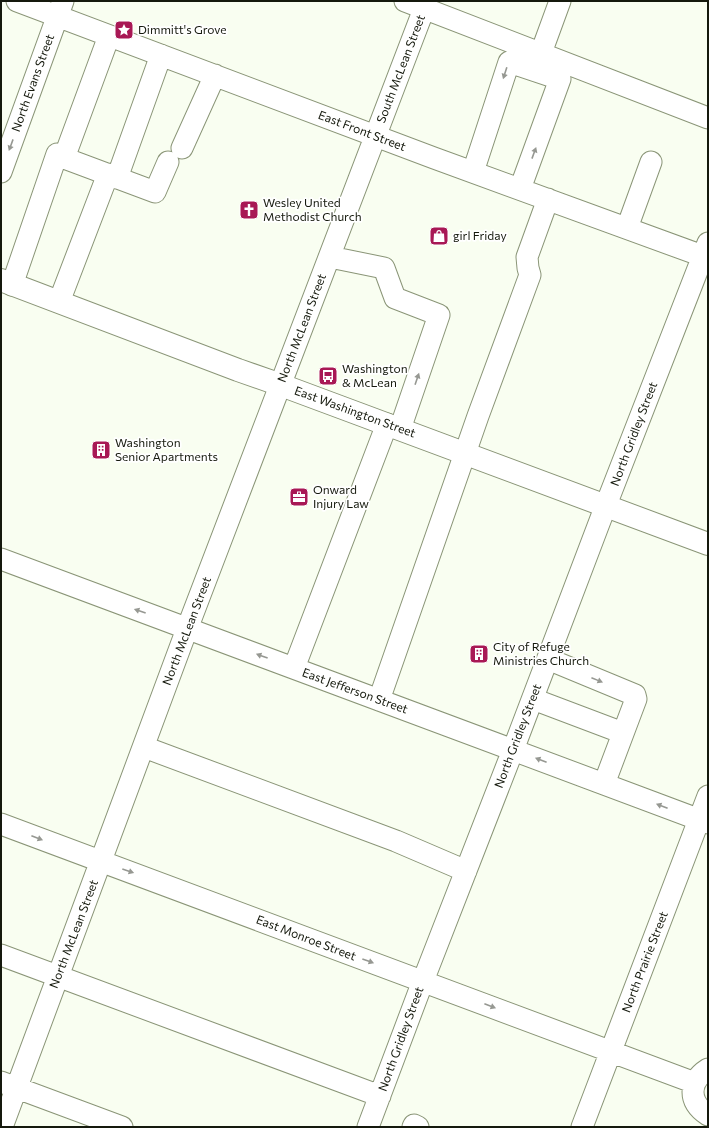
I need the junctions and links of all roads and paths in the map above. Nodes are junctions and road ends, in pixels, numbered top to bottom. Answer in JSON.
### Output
{"nodes":[{"id":1,"x":17,"y":1,"type":"edge"},
{"id":2,"x":405,"y":1,"type":"edge"},
{"id":3,"x":560,"y":1,"type":"edge"},
{"id":4,"x":426,"y":5,"type":"edge"},
{"id":5,"x":60,"y":8,"type":"edge"},
{"id":6,"x":109,"y":36,"type":"junction"},
{"id":7,"x":541,"y":53,"type":"junction"},
{"id":8,"x":162,"y":55,"type":"junction"},
{"id":9,"x":215,"y":76,"type":"junction"},
{"id":10,"x":708,"y":118,"type":"edge"},
{"id":11,"x":376,"y":136,"type":"junction"},
{"id":12,"x":64,"y":158,"type":"junction"},
{"id":13,"x":651,"y":162,"type":"dead end"},
{"id":14,"x":1,"y":172,"type":"edge"},
{"id":15,"x":473,"y":172,"type":"junction"},
{"id":16,"x":113,"y":176,"type":"junction"},
{"id":17,"x":520,"y":189,"type":"junction"},
{"id":18,"x":548,"y":199,"type":"junction"},
{"id":19,"x":627,"y":228,"type":"junction"},
{"id":20,"x":706,"y":253,"type":"edge"},
{"id":21,"x":330,"y":257,"type":"junction"},
{"id":22,"x":7,"y":283,"type":"edge"},
{"id":23,"x":59,"y":302,"type":"junction"},
{"id":24,"x":281,"y":385,"type":"junction"},
{"id":25,"x":393,"y":426,"type":"junction"},
{"id":26,"x":465,"y":453,"type":"junction"},
{"id":27,"x":606,"y":506,"type":"junction"},
{"id":28,"x":708,"y":544,"type":"edge"},
{"id":29,"x":1,"y":559,"type":"edge"},
{"id":30,"x":187,"y":629,"type":"junction"},
{"id":31,"x":548,"y":659,"type":"junction"},
{"id":32,"x":294,"y":668,"type":"junction"},
{"id":33,"x":533,"y":699,"type":"junction"},
{"id":34,"x":379,"y":700,"type":"junction"},
{"id":35,"x":623,"y":733,"type":"junction"},
{"id":36,"x":144,"y":747,"type":"junction"},
{"id":37,"x":513,"y":750,"type":"junction"},
{"id":38,"x":604,"y":784,"type":"junction"},
{"id":39,"x":708,"y":796,"type":"edge"},
{"id":40,"x":703,"y":822,"type":"edge"},
{"id":41,"x":1,"y":824,"type":"edge"},
{"id":42,"x":101,"y":862,"type":"junction"},
{"id":43,"x":466,"y":871,"type":"junction"},
{"id":44,"x":1,"y":955,"type":"edge"},
{"id":45,"x":58,"y":977,"type":"junction"},
{"id":46,"x":423,"y":981,"type":"junction"},
{"id":47,"x":611,"y":1051,"type":"junction"},
{"id":48,"x":702,"y":1076,"type":"edge"},
{"id":49,"x":9,"y":1085,"type":"edge"},
{"id":50,"x":380,"y":1096,"type":"junction"},
{"id":51,"x":708,"y":1115,"type":"edge"},
{"id":52,"x":2,"y":1127,"type":"edge"},
{"id":53,"x":122,"y":1127,"type":"edge"},
{"id":54,"x":368,"y":1127,"type":"edge"},
{"id":55,"x":413,"y":1127,"type":"edge"},
{"id":56,"x":418,"y":1127,"type":"edge"},
{"id":57,"x":582,"y":1127,"type":"edge"}],
"edges":[{"from":1,"to":5,"type":"street","name":"East Front Street"},
{"from":2,"to":4,"type":"street"},
{"from":3,"to":7,"type":"street"},
{"from":4,"to":7,"type":"street"},
{"from":4,"to":11,"type":"street","name":"South McLean Street"},
{"from":5,"to":6,"type":"street","name":"East Front Street"},
{"from":5,"to":14,"type":"street","name":"North Evans Street","one_way":true},
{"from":6,"to":8,"type":"street","name":"East Front Street"},
{"from":6,"to":12,"type":"street"},
{"from":7,"to":10,"type":"street"},
{"from":8,"to":9,"type":"street","name":"East Front Street"},
{"from":8,"to":16,"type":"street"},
{"from":9,"to":11,"type":"street","name":"East Front Street"},
{"from":9,"to":16,"type":"street"},
{"from":11,"to":15,"type":"street","name":"East Front Street"},
{"from":11,"to":21,"type":"street","name":"North McLean Street"},
{"from":12,"to":16,"type":"street"},
{"from":12,"to":22,"type":"street"},
{"from":13,"to":19,"type":"street"},
{"from":15,"to":17,"type":"street","name":"East Front Street"},
{"from":17,"to":15,"type":"street","one_way":true},
{"from":16,"to":23,"type":"street"},
{"from":17,"to":18,"type":"street","name":"East Front Street"},
{"from":18,"to":19,"type":"street","name":"East Front Street"},
{"from":18,"to":26,"type":"street"},
{"from":19,"to":20,"type":"street","name":"East Front Street"},
{"from":20,"to":27,"type":"street","name":"North Gridley Street"},
{"from":21,"to":24,"type":"street","name":"North McLean Street"},
{"from":25,"to":21,"type":"street","one_way":true},
{"from":22,"to":23,"type":"main road","name":"East Washington Street"},
{"from":23,"to":24,"type":"main road","name":"East Washington Street"},
{"from":24,"to":25,"type":"main road","name":"East Washington Street"},
{"from":24,"to":30,"type":"street","name":"North McLean Street"},
{"from":25,"to":26,"type":"main road","name":"East Washington Street"},
{"from":25,"to":32,"type":"street"},
{"from":26,"to":27,"type":"main road","name":"East Washington Street"},
{"from":26,"to":34,"type":"street"},
{"from":27,"to":28,"type":"main road","name":"East Washington Street"},
{"from":27,"to":31,"type":"street","name":"North Gridley Street"},
{"from":30,"to":29,"type":"street","name":"East Jefferson Street","one_way":true},
{"from":32,"to":30,"type":"street","name":"East Jefferson Street","one_way":true},
{"from":30,"to":36,"type":"street","name":"North McLean Street"},
{"from":31,"to":33,"type":"street","name":"North Gridley Street"},
{"from":31,"to":35,"type":"street","one_way":true},
{"from":32,"to":34,"type":"street","name":"East Jefferson Street"},
{"from":33,"to":35,"type":"street"},
{"from":33,"to":37,"type":"street","name":"North Gridley Street"},
{"from":34,"to":37,"type":"street","name":"East Jefferson Street"},
{"from":35,"to":38,"type":"street"},
{"from":36,"to":42,"type":"street","name":"North McLean Street"},
{"from":36,"to":43,"type":"street"},
{"from":38,"to":37,"type":"street","name":"East Jefferson Street","one_way":true},
{"from":37,"to":43,"type":"street","name":"North Gridley Street"},
{"from":40,"to":38,"type":"street","name":"East Jefferson Street","one_way":true},
{"from":39,"to":40,"type":"street","name":"North Prairie Street"},
{"from":40,"to":47,"type":"street","name":"North Prairie Street"},
{"from":41,"to":42,"type":"street","name":"East Monroe Street","one_way":true},
{"from":42,"to":45,"type":"street","name":"North McLean Street"},
{"from":42,"to":46,"type":"street","name":"East Monroe Street","one_way":true},
{"from":43,"to":46,"type":"street","name":"North Gridley Street"},
{"from":44,"to":45,"type":"street"},
{"from":45,"to":49,"type":"street","name":"North McLean Street"},
{"from":45,"to":50,"type":"street"},
{"from":46,"to":47,"type":"street","name":"East Monroe Street","one_way":true},
{"from":46,"to":50,"type":"street","name":"North Gridley Street"},
{"from":47,"to":48,"type":"street","name":"East Monroe Street"},
{"from":47,"to":57,"type":"street","name":"North Prairie Street"},
{"from":48,"to":51,"type":"street"},
{"from":49,"to":52,"type":"street","name":"North McLean Street"},
{"from":49,"to":53,"type":"street"},
{"from":50,"to":54,"type":"street","name":"North Gridley Street"},
{"from":55,"to":56,"type":"street"}]}
